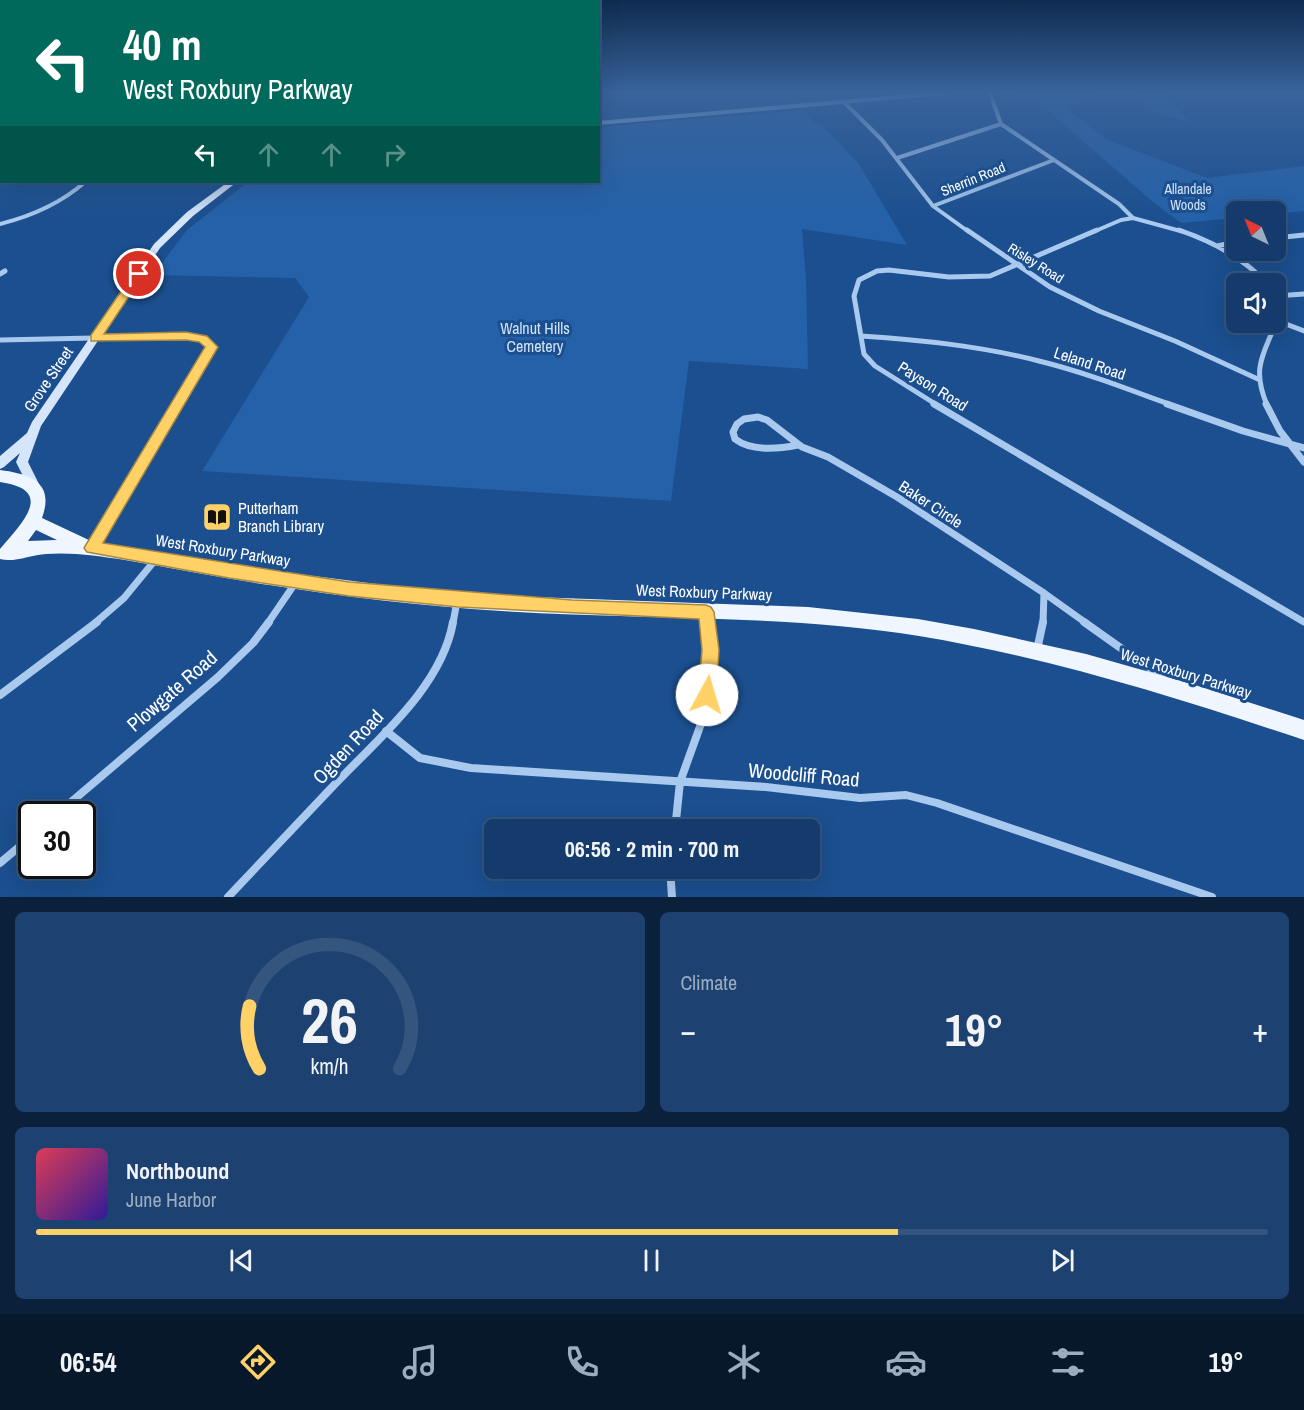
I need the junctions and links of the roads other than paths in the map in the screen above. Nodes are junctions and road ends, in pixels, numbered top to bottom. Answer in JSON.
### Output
{"nodes":[{"id":1,"x":875,"y":135,"type":"edge"},
{"id":2,"x":968,"y":135,"type":"edge"},
{"id":3,"x":1017,"y":135,"type":"edge"},
{"id":4,"x":897,"y":158,"type":"junction"},
{"id":5,"x":1054,"y":160,"type":"junction"},
{"id":6,"x":84,"y":183,"type":"edge"},
{"id":7,"x":232,"y":183,"type":"edge"},
{"id":8,"x":933,"y":206,"type":"junction"},
{"id":9,"x":1133,"y":218,"type":"junction"},
{"id":10,"x":0,"y":224,"type":"edge"},
{"id":11,"x":1304,"y":235,"type":"edge"},
{"id":12,"x":1286,"y":237,"type":"edge"},
{"id":13,"x":1226,"y":244,"type":"edge"},
{"id":14,"x":1216,"y":246,"type":"junction"},
{"id":15,"x":1017,"y":266,"type":"junction"},
{"id":16,"x":1257,"y":273,"type":"edge"},
{"id":17,"x":1304,"y":294,"type":"edge"},
{"id":18,"x":1286,"y":296,"type":"edge"},
{"id":19,"x":1286,"y":324,"type":"edge"},
{"id":20,"x":1304,"y":331,"type":"edge"},
{"id":21,"x":1273,"y":333,"type":"edge"},
{"id":22,"x":861,"y":336,"type":"junction"},
{"id":23,"x":95,"y":338,"type":"junction"},
{"id":24,"x":0,"y":340,"type":"edge"},
{"id":25,"x":1260,"y":380,"type":"junction"},
{"id":26,"x":31,"y":434,"type":"junction"},
{"id":27,"x":798,"y":445,"type":"junction"},
{"id":28,"x":1289,"y":445,"type":"junction"},
{"id":29,"x":1304,"y":448,"type":"edge"},
{"id":30,"x":1304,"y":462,"type":"edge"},
{"id":31,"x":0,"y":464,"type":"edge"},
{"id":32,"x":0,"y":476,"type":"edge"},
{"id":33,"x":35,"y":488,"type":"junction"},
{"id":34,"x":33,"y":522,"type":"junction"},
{"id":35,"x":92,"y":548,"type":"junction"},
{"id":36,"x":3,"y":555,"type":"edge"},
{"id":37,"x":157,"y":559,"type":"junction"},
{"id":38,"x":296,"y":582,"type":"junction"},
{"id":39,"x":1044,"y":593,"type":"junction"},
{"id":40,"x":458,"y":599,"type":"junction"},
{"id":41,"x":706,"y":612,"type":"junction"},
{"id":42,"x":1304,"y":622,"type":"edge"},
{"id":43,"x":1036,"y":651,"type":"junction"},
{"id":44,"x":1181,"y":690,"type":"junction"},
{"id":45,"x":0,"y":695,"type":"edge"},
{"id":46,"x":1304,"y":730,"type":"edge"},
{"id":47,"x":386,"y":731,"type":"junction"},
{"id":48,"x":680,"y":782,"type":"junction"},
{"id":49,"x":72,"y":801,"type":"edge"},
{"id":50,"x":676,"y":819,"type":"edge"},
{"id":51,"x":18,"y":848,"type":"edge"},
{"id":52,"x":0,"y":863,"type":"edge"},
{"id":53,"x":671,"y":879,"type":"edge"},
{"id":54,"x":228,"y":897,"type":"edge"},
{"id":55,"x":672,"y":897,"type":"edge"},
{"id":56,"x":1212,"y":897,"type":"edge"}],
"edges":[{"from":1,"to":4,"type":"street","name":"Risley Road"},
{"from":2,"to":4,"type":"street"},
{"from":3,"to":5,"type":"street"},
{"from":4,"to":8,"type":"street","name":"Risley Road"},
{"from":5,"to":8,"type":"street","name":"Sherrin Road"},
{"from":5,"to":9,"type":"street"},
{"from":6,"to":10,"type":"street"},
{"from":7,"to":23,"type":"main road","name":"Grove Street"},
{"from":8,"to":15,"type":"street","name":"Risley Road"},
{"from":9,"to":14,"type":"street"},
{"from":9,"to":15,"type":"street","name":"Payson Road"},
{"from":11,"to":12,"type":"street"},
{"from":13,"to":14,"type":"street"},
{"from":14,"to":16,"type":"street"},
{"from":15,"to":22,"type":"street","name":"Payson Road"},
{"from":15,"to":25,"type":"street","name":"Risley Road"},
{"from":17,"to":18,"type":"street"},
{"from":19,"to":20,"type":"street"},
{"from":21,"to":25,"type":"street"},
{"from":22,"to":28,"type":"street","name":"Leland Road"},
{"from":22,"to":42,"type":"street","name":"Payson Road"},
{"from":23,"to":24,"type":"street"},
{"from":23,"to":26,"type":"main road","name":"Grove Street"},
{"from":23,"to":35,"type":"street"},
{"from":25,"to":28,"type":"street"},
{"from":26,"to":31,"type":"main road","name":"Grove Street"},
{"from":26,"to":33,"type":"main road","name":"Grove Street"},
{"from":27,"to":27,"type":"street","name":"Baker Circle"},
{"from":27,"to":39,"type":"street","name":"Baker Circle"},
{"from":28,"to":29,"type":"street","name":"Leland Road"},
{"from":28,"to":30,"type":"street"},
{"from":32,"to":33,"type":"main road"},
{"from":33,"to":34,"type":"main road"},
{"from":34,"to":35,"type":"main road","name":"West Roxbury Parkway"},
{"from":34,"to":36,"type":"main road"},
{"from":35,"to":36,"type":"main road","name":"West Roxbury Parkway"},
{"from":35,"to":37,"type":"main road","name":"West Roxbury Parkway"},
{"from":37,"to":38,"type":"main road","name":"West Roxbury Parkway"},
{"from":37,"to":45,"type":"street"},
{"from":38,"to":40,"type":"main road","name":"West Roxbury Parkway"},
{"from":38,"to":49,"type":"street","name":"Plowgate Road"},
{"from":39,"to":43,"type":"street"},
{"from":39,"to":44,"type":"street","name":"Baker Circle"},
{"from":40,"to":41,"type":"main road","name":"West Roxbury Parkway"},
{"from":40,"to":47,"type":"street","name":"Ogden Road"},
{"from":41,"to":43,"type":"main road","name":"West Roxbury Parkway"},
{"from":41,"to":48,"type":"street"},
{"from":43,"to":44,"type":"main road","name":"West Roxbury Parkway"},
{"from":44,"to":46,"type":"main road","name":"West Roxbury Parkway"},
{"from":47,"to":48,"type":"street","name":"Woodcliff Road"},
{"from":47,"to":54,"type":"street","name":"Ogden Road"},
{"from":48,"to":50,"type":"street"},
{"from":48,"to":56,"type":"street","name":"Woodcliff Road"},
{"from":51,"to":52,"type":"street"},
{"from":53,"to":55,"type":"street"}]}
